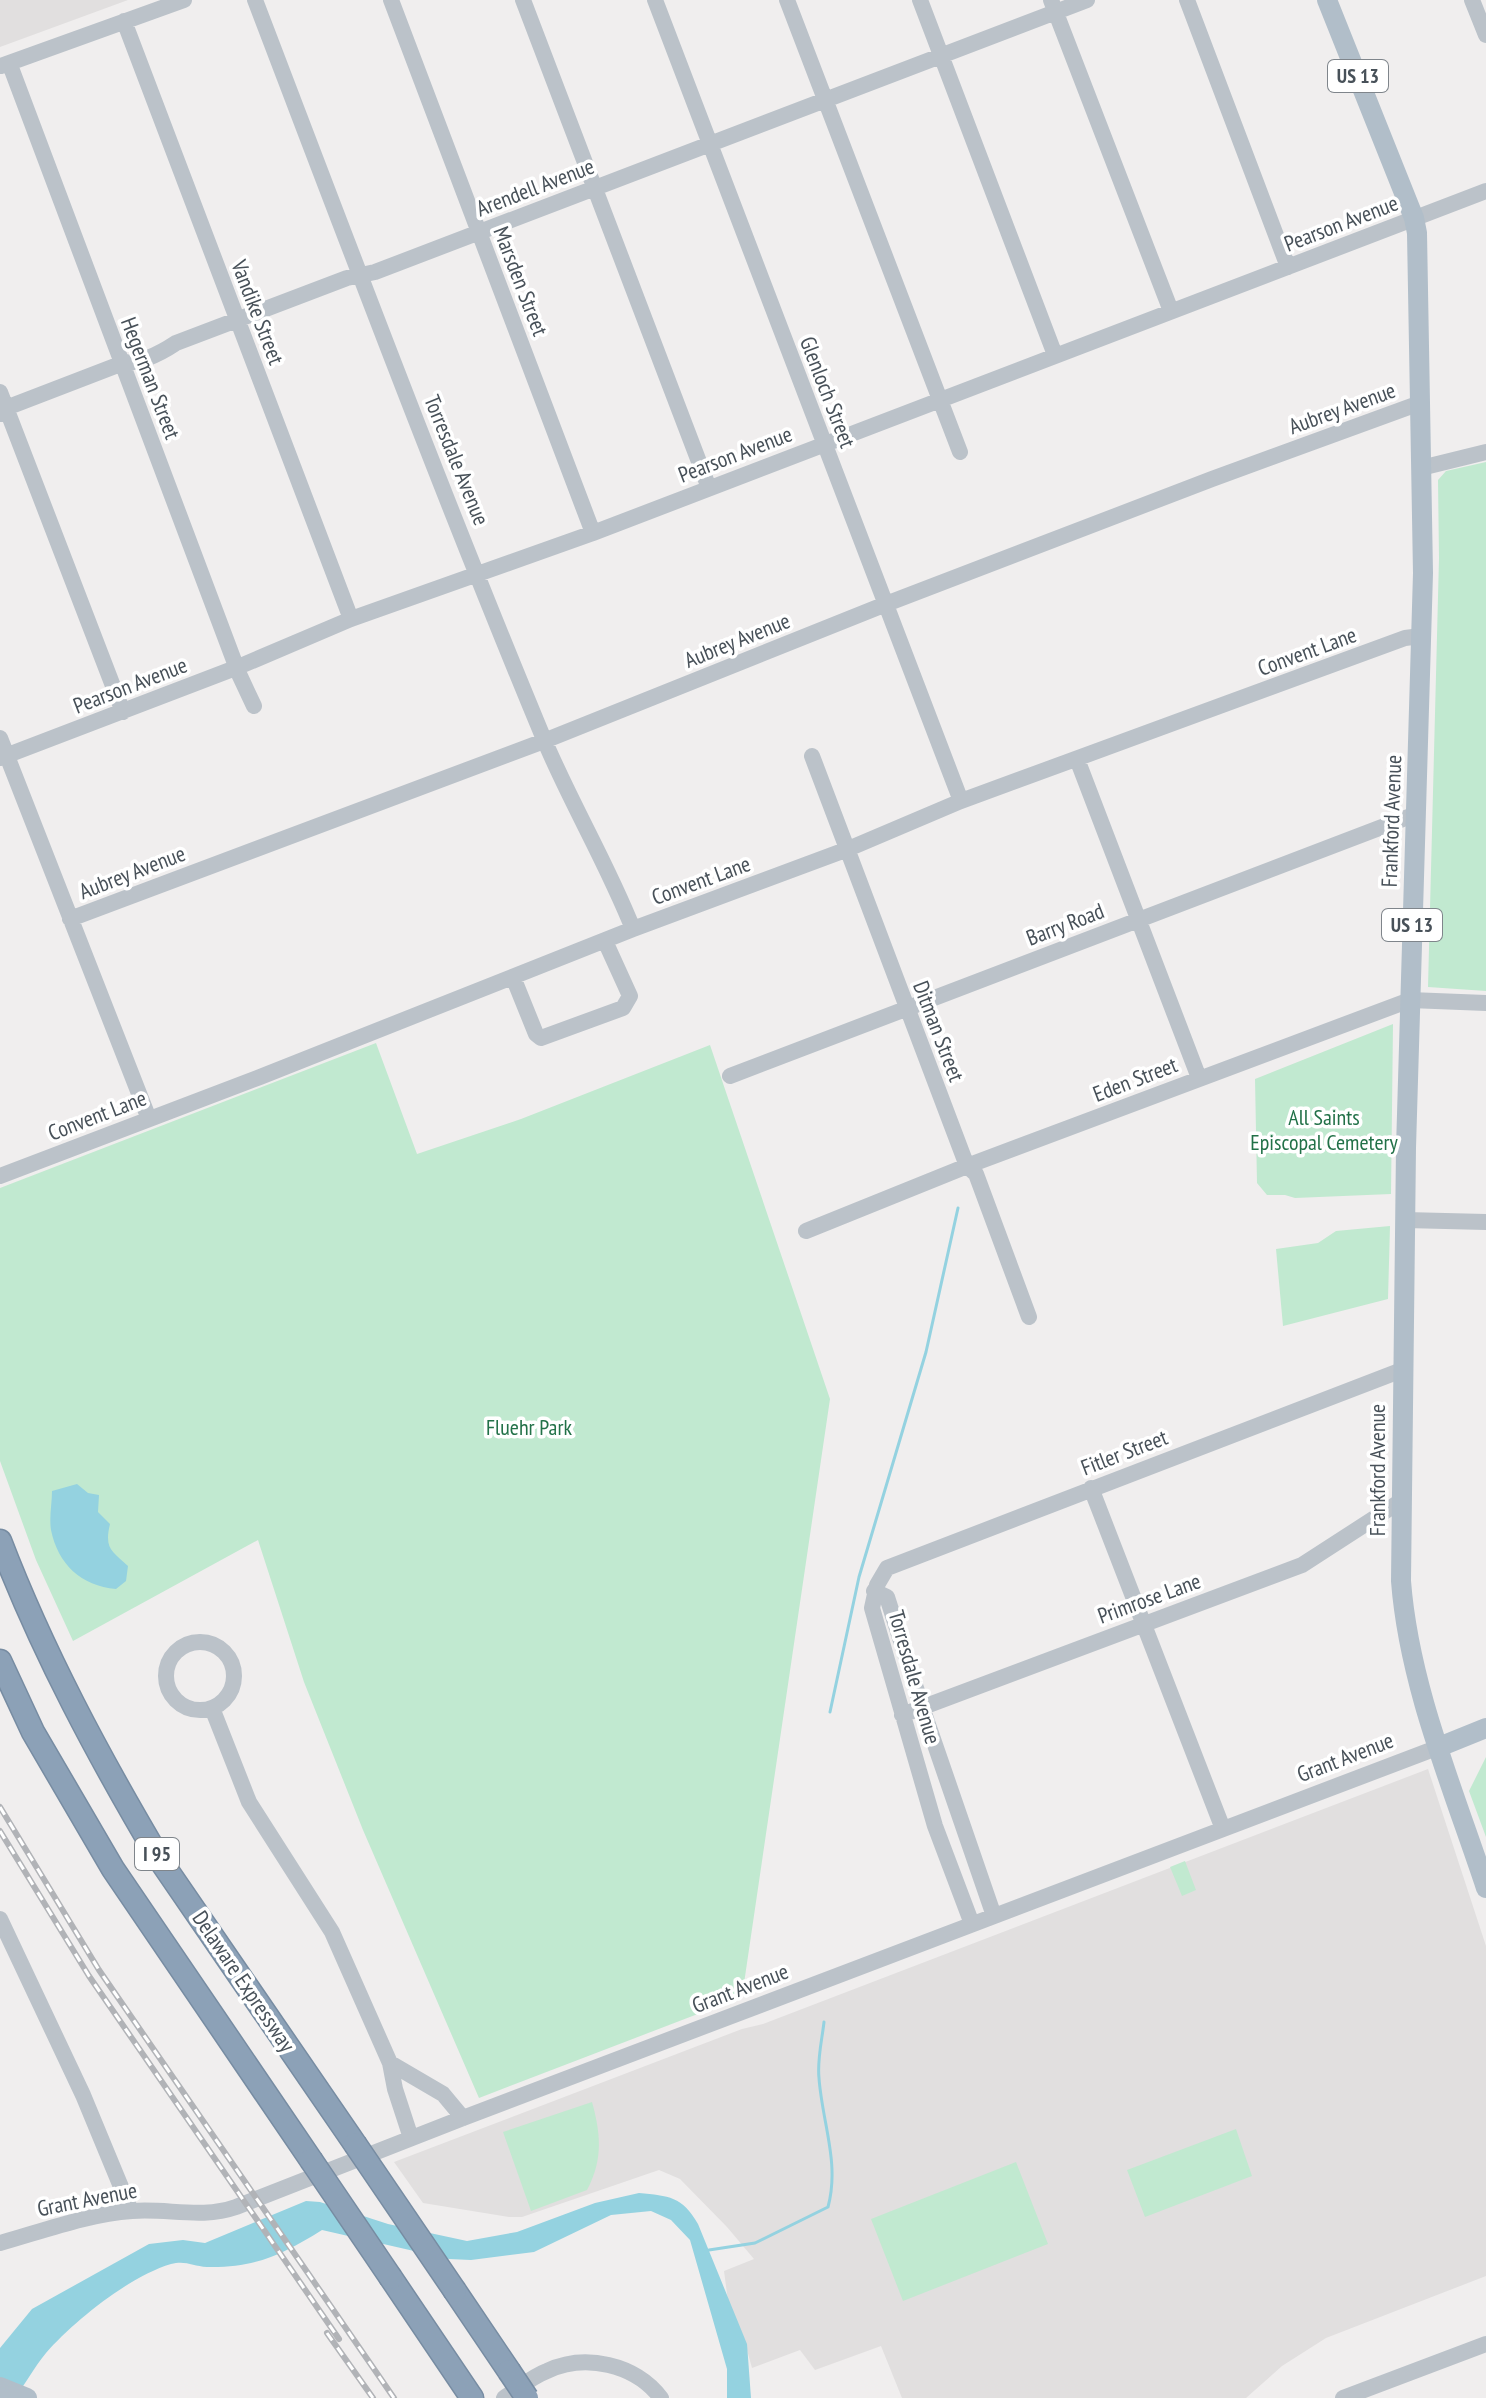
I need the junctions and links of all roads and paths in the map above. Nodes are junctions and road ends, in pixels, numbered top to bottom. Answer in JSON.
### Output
{"nodes":[{"id":1,"x":184,"y":0,"type":"edge"},
{"id":2,"x":255,"y":0,"type":"edge"},
{"id":3,"x":391,"y":0,"type":"edge"},
{"id":4,"x":523,"y":0,"type":"edge"},
{"id":5,"x":655,"y":0,"type":"edge"},
{"id":6,"x":787,"y":0,"type":"edge"},
{"id":7,"x":920,"y":0,"type":"edge"},
{"id":8,"x":1087,"y":0,"type":"edge"},
{"id":9,"x":1187,"y":0,"type":"edge"},
{"id":10,"x":1327,"y":0,"type":"edge"},
{"id":11,"x":1472,"y":0,"type":"edge"},
{"id":12,"x":1053,"y":6,"type":"edge"},
{"id":13,"x":124,"y":21,"type":"junction"},
{"id":14,"x":1486,"y":35,"type":"edge"},
{"id":15,"x":941,"y":56,"type":"junction"},
{"id":16,"x":3,"y":67,"type":"edge"},
{"id":17,"x":825,"y":100,"type":"junction"},
{"id":18,"x":710,"y":144,"type":"junction"},
{"id":19,"x":594,"y":188,"type":"junction"},
{"id":20,"x":1486,"y":191,"type":"edge"},
{"id":21,"x":1414,"y":218,"type":"junction"},
{"id":22,"x":479,"y":232,"type":"junction"},
{"id":23,"x":1288,"y":267,"type":"junction"},
{"id":24,"x":360,"y":275,"type":"junction"},
{"id":25,"x":1171,"y":311,"type":"junction"},
{"id":26,"x":237,"y":319,"type":"junction"},
{"id":27,"x":1055,"y":355,"type":"junction"},
{"id":28,"x":123,"y":363,"type":"junction"},
{"id":29,"x":939,"y":399,"type":"junction"},
{"id":30,"x":1420,"y":403,"type":"junction"},
{"id":31,"x":2,"y":405,"type":"edge"},
{"id":32,"x":824,"y":443,"type":"junction"},
{"id":33,"x":960,"y":452,"type":"dead end"},
{"id":34,"x":1486,"y":452,"type":"edge"},
{"id":35,"x":1421,"y":468,"type":"junction"},
{"id":36,"x":709,"y":488,"type":"junction"},
{"id":37,"x":593,"y":533,"type":"junction"},
{"id":38,"x":478,"y":574,"type":"junction"},
{"id":39,"x":886,"y":604,"type":"junction"},
{"id":40,"x":351,"y":619,"type":"junction"},
{"id":41,"x":1421,"y":636,"type":"junction"},
{"id":42,"x":238,"y":667,"type":"junction"},
{"id":43,"x":254,"y":706,"type":"dead end"},
{"id":44,"x":123,"y":712,"type":"junction"},
{"id":45,"x":0,"y":738,"type":"edge"},
{"id":46,"x":544,"y":741,"type":"junction"},
{"id":47,"x":812,"y":756,"type":"dead end"},
{"id":48,"x":3,"y":757,"type":"edge"},
{"id":49,"x":1077,"y":759,"type":"junction"},
{"id":50,"x":961,"y":801,"type":"junction"},
{"id":51,"x":1416,"y":814,"type":"junction"},
{"id":52,"x":848,"y":849,"type":"junction"},
{"id":53,"x":70,"y":919,"type":"junction"},
{"id":54,"x":1139,"y":920,"type":"junction"},
{"id":55,"x":633,"y":929,"type":"junction"},
{"id":56,"x":605,"y":941,"type":"junction"},
{"id":57,"x":513,"y":977,"type":"junction"},
{"id":58,"x":1410,"y":1000,"type":"junction"},
{"id":59,"x":1486,"y":1003,"type":"edge"},
{"id":60,"x":906,"y":1009,"type":"junction"},
{"id":61,"x":730,"y":1076,"type":"dead end"},
{"id":62,"x":1199,"y":1078,"type":"junction"},
{"id":63,"x":149,"y":1119,"type":"junction"},
{"id":64,"x":967,"y":1166,"type":"junction"},
{"id":65,"x":0,"y":1176,"type":"edge"},
{"id":66,"x":1405,"y":1220,"type":"junction"},
{"id":67,"x":1486,"y":1222,"type":"edge"},
{"id":68,"x":806,"y":1231,"type":"dead end"},
{"id":69,"x":1029,"y":1317,"type":"dead end"},
{"id":70,"x":1402,"y":1370,"type":"junction"},
{"id":71,"x":1091,"y":1488,"type":"junction"},
{"id":72,"x":1401,"y":1501,"type":"junction"},
{"id":73,"x":0,"y":1541,"type":"edge"},
{"id":74,"x":874,"y":1591,"type":"junction"},
{"id":75,"x":1142,"y":1624,"type":"junction"},
{"id":76,"x":0,"y":1661,"type":"edge"},
{"id":77,"x":922,"y":1707,"type":"junction"},
{"id":78,"x":212,"y":1708,"type":"junction"},
{"id":79,"x":902,"y":1715,"type":"junction"},
{"id":80,"x":1486,"y":1728,"type":"edge"},
{"id":81,"x":1439,"y":1747,"type":"junction"},
{"id":82,"x":1223,"y":1829,"type":"junction"},
{"id":83,"x":1486,"y":1888,"type":"edge"},
{"id":84,"x":994,"y":1916,"type":"junction"},
{"id":85,"x":0,"y":1919,"type":"edge"},
{"id":86,"x":972,"y":1924,"type":"junction"},
{"id":87,"x":390,"y":2063,"type":"junction"},
{"id":88,"x":463,"y":2118,"type":"junction"},
{"id":89,"x":411,"y":2138,"type":"junction"},
{"id":90,"x":131,"y":2211,"type":"junction"},
{"id":91,"x":0,"y":2243,"type":"edge"},
{"id":92,"x":1486,"y":2344,"type":"edge"},
{"id":93,"x":0,"y":2387,"type":"edge"},
{"id":94,"x":1378,"y":2391,"type":"edge"},
{"id":95,"x":24,"y":2397,"type":"edge"},
{"id":96,"x":472,"y":2397,"type":"edge"},
{"id":97,"x":504,"y":2398,"type":"edge"},
{"id":98,"x":527,"y":2398,"type":"edge"},
{"id":99,"x":661,"y":2398,"type":"edge"},
{"id":100,"x":1343,"y":2398,"type":"edge"}],
"edges":[{"from":1,"to":13,"type":"street"},
{"from":2,"to":24,"type":"street","name":"Torresdale Avenue"},
{"from":3,"to":22,"type":"street","name":"Marsden Street"},
{"from":4,"to":19,"type":"street"},
{"from":5,"to":18,"type":"street","name":"Glenloch Street"},
{"from":6,"to":17,"type":"street"},
{"from":7,"to":15,"type":"street"},
{"from":8,"to":12,"type":"street","name":"Arendell Avenue"},
{"from":9,"to":23,"type":"street"},
{"from":10,"to":21,"type":"main road","name":"Frankford Avenue","number":"US 13"},
{"from":11,"to":14,"type":"street"},
{"from":12,"to":15,"type":"street","name":"Arendell Avenue"},
{"from":12,"to":25,"type":"street"},
{"from":13,"to":16,"type":"street"},
{"from":13,"to":26,"type":"street","name":"Vandike Street"},
{"from":15,"to":17,"type":"street","name":"Arendell Avenue"},
{"from":15,"to":27,"type":"street"},
{"from":16,"to":28,"type":"street","name":"Hegerman Street"},
{"from":17,"to":18,"type":"street","name":"Arendell Avenue"},
{"from":17,"to":29,"type":"street"},
{"from":18,"to":19,"type":"street","name":"Arendell Avenue"},
{"from":18,"to":32,"type":"street","name":"Glenloch Street"},
{"from":19,"to":22,"type":"street","name":"Arendell Avenue"},
{"from":19,"to":36,"type":"street"},
{"from":20,"to":21,"type":"street","name":"Pearson Avenue"},
{"from":21,"to":23,"type":"street","name":"Pearson Avenue"},
{"from":21,"to":30,"type":"main road","name":"Frankford Avenue","number":"US 13"},
{"from":22,"to":24,"type":"street","name":"Arendell Avenue"},
{"from":22,"to":37,"type":"street","name":"Marsden Street"},
{"from":23,"to":25,"type":"street","name":"Pearson Avenue"},
{"from":24,"to":26,"type":"street","name":"Arendell Avenue"},
{"from":24,"to":38,"type":"street","name":"Torresdale Avenue"},
{"from":25,"to":27,"type":"street","name":"Pearson Avenue"},
{"from":26,"to":28,"type":"street","name":"Arendell Avenue"},
{"from":26,"to":40,"type":"street","name":"Vandike Street"},
{"from":27,"to":29,"type":"street","name":"Pearson Avenue"},
{"from":28,"to":31,"type":"street","name":"Arendell Avenue"},
{"from":28,"to":42,"type":"street","name":"Hegerman Street"},
{"from":29,"to":32,"type":"street","name":"Pearson Avenue"},
{"from":29,"to":33,"type":"street"},
{"from":30,"to":35,"type":"main road","name":"Frankford Avenue","number":"US 13"},
{"from":30,"to":39,"type":"street","name":"Aubrey Avenue"},
{"from":31,"to":44,"type":"street"},
{"from":32,"to":36,"type":"street","name":"Pearson Avenue"},
{"from":32,"to":39,"type":"street","name":"Glenloch Street"},
{"from":34,"to":35,"type":"street"},
{"from":35,"to":41,"type":"main road","name":"Frankford Avenue","number":"US 13"},
{"from":36,"to":37,"type":"street","name":"Pearson Avenue"},
{"from":37,"to":38,"type":"street","name":"Pearson Avenue"},
{"from":38,"to":40,"type":"street","name":"Pearson Avenue"},
{"from":38,"to":46,"type":"street","name":"Torresdale Avenue"},
{"from":39,"to":46,"type":"street","name":"Aubrey Avenue"},
{"from":39,"to":50,"type":"street","name":"Glenloch Street"},
{"from":40,"to":42,"type":"street","name":"Pearson Avenue"},
{"from":41,"to":49,"type":"street","name":"Convent Lane"},
{"from":41,"to":51,"type":"main road","name":"Frankford Avenue","number":"US 13"},
{"from":42,"to":43,"type":"street","name":"Hegerman Street"},
{"from":42,"to":44,"type":"street","name":"Pearson Avenue"},
{"from":44,"to":48,"type":"street","name":"Pearson Avenue"},
{"from":45,"to":48,"type":"street"},
{"from":46,"to":53,"type":"street","name":"Aubrey Avenue"},
{"from":46,"to":55,"type":"street","name":"Torresdale Avenue"},
{"from":47,"to":52,"type":"street","name":"Ditman Street"},
{"from":48,"to":53,"type":"street"},
{"from":49,"to":50,"type":"street","name":"Convent Lane"},
{"from":49,"to":54,"type":"street"},
{"from":50,"to":52,"type":"street","name":"Convent Lane"},
{"from":51,"to":54,"type":"street","name":"Barry Road"},
{"from":51,"to":58,"type":"main road","name":"Frankford Avenue","number":"US 13"},
{"from":52,"to":55,"type":"street","name":"Convent Lane"},
{"from":52,"to":60,"type":"street","name":"Ditman Street"},
{"from":53,"to":63,"type":"street"},
{"from":54,"to":60,"type":"street","name":"Barry Road"},
{"from":54,"to":62,"type":"street"},
{"from":55,"to":56,"type":"street","name":"Convent Lane"},
{"from":56,"to":57,"type":"street","name":"Convent Lane"},
{"from":56,"to":57,"type":"street"},
{"from":57,"to":63,"type":"street","name":"Convent Lane"},
{"from":58,"to":59,"type":"street","name":"Eden Street"},
{"from":58,"to":62,"type":"street","name":"Eden Street"},
{"from":58,"to":66,"type":"main road","name":"Frankford Avenue","number":"US 13"},
{"from":60,"to":61,"type":"street","name":"Barry Road"},
{"from":60,"to":64,"type":"street","name":"Ditman Street"},
{"from":62,"to":64,"type":"street","name":"Eden Street"},
{"from":63,"to":65,"type":"street","name":"Convent Lane"},
{"from":64,"to":68,"type":"street","name":"Eden Street"},
{"from":64,"to":69,"type":"street","name":"Ditman Street"},
{"from":66,"to":67,"type":"street"},
{"from":66,"to":70,"type":"main road","name":"Frankford Avenue","number":"US 13"},
{"from":70,"to":71,"type":"street","name":"Fitler Street"},
{"from":70,"to":72,"type":"main road","name":"Frankford Avenue","number":"US 13"},
{"from":71,"to":74,"type":"street","name":"Fitler Street"},
{"from":71,"to":75,"type":"street"},
{"from":72,"to":75,"type":"street","name":"Primrose Lane"},
{"from":72,"to":81,"type":"main road","name":"Frankford Avenue","number":"US 13"},
{"from":73,"to":98,"type":"highway","name":"Delaware Expressway","number":"I 95","bridge":true},
{"from":74,"to":77,"type":"street","name":"Torresdale Avenue"},
{"from":74,"to":79,"type":"street","name":"Torresdale Avenue"},
{"from":75,"to":77,"type":"street","name":"Primrose Lane"},
{"from":75,"to":82,"type":"street"},
{"from":76,"to":96,"type":"highway","name":"Delaware Expressway","number":"I 95","bridge":true},
{"from":77,"to":79,"type":"street","name":"Primrose Lane"},
{"from":77,"to":84,"type":"street","name":"Torresdale Avenue"},
{"from":78,"to":78,"type":"street"},
{"from":78,"to":87,"type":"street"},
{"from":79,"to":86,"type":"street","name":"Torresdale Avenue"},
{"from":80,"to":81,"type":"main road","name":"Grant Avenue"},
{"from":81,"to":82,"type":"street","name":"Grant Avenue"},
{"from":81,"to":83,"type":"main road","name":"Frankford Avenue","number":"US 13"},
{"from":82,"to":84,"type":"street","name":"Grant Avenue"},
{"from":84,"to":86,"type":"street","name":"Grant Avenue"},
{"from":85,"to":90,"type":"street"},
{"from":86,"to":88,"type":"street","name":"Grant Avenue"},
{"from":87,"to":88,"type":"street"},
{"from":87,"to":89,"type":"street"},
{"from":88,"to":89,"type":"street","name":"Grant Avenue"},
{"from":89,"to":90,"type":"street","name":"Grant Avenue"},
{"from":90,"to":91,"type":"street","name":"Grant Avenue"},
{"from":92,"to":94,"type":"street"},
{"from":93,"to":95,"type":"main road"},
{"from":94,"to":100,"type":"street"},
{"from":97,"to":99,"type":"street"}]}
